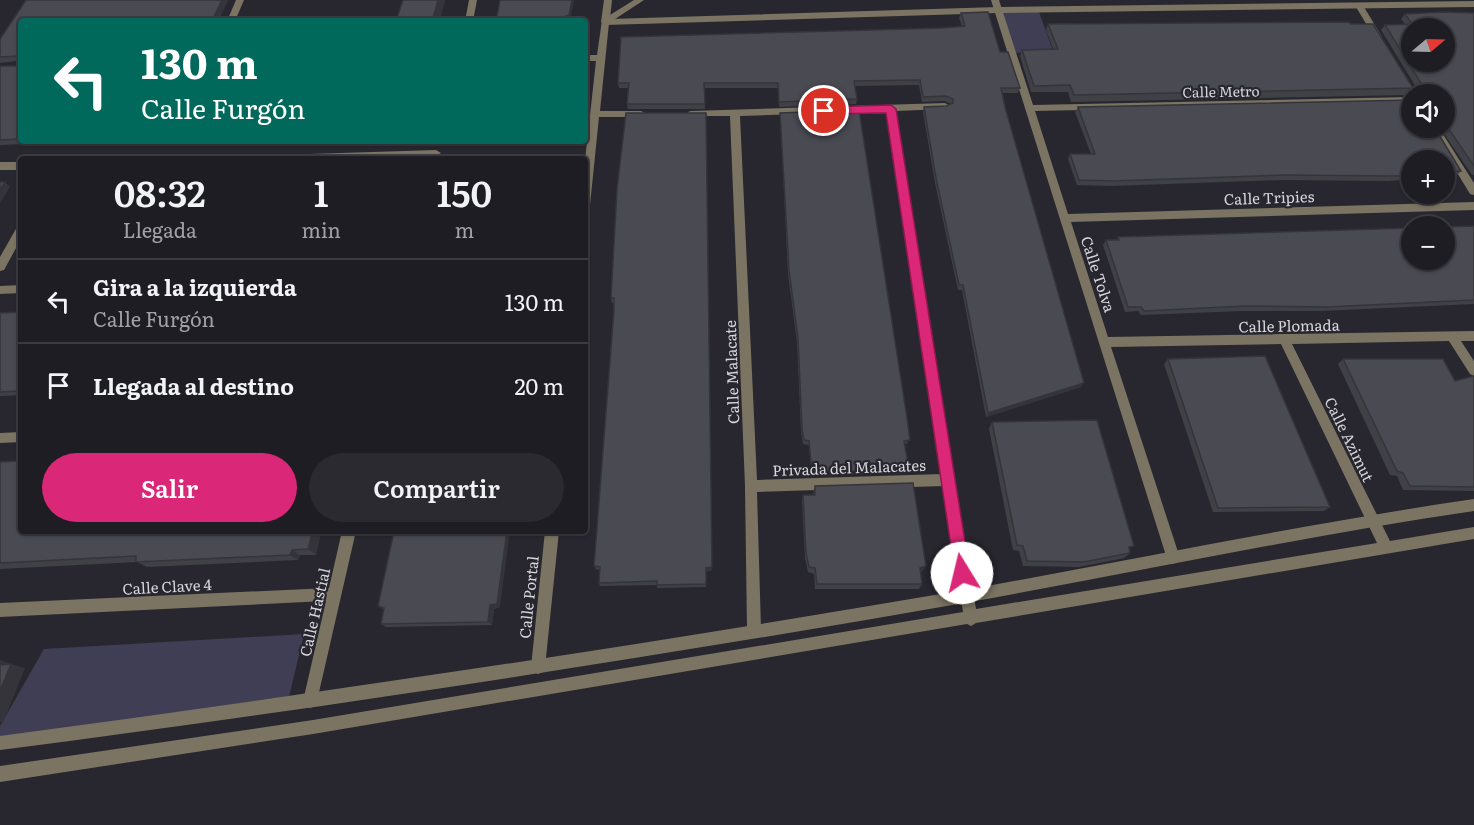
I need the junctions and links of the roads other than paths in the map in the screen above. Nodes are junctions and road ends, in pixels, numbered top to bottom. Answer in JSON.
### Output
{"nodes":[{"id":1,"x":240,"y":0,"type":"edge"},
{"id":2,"x":473,"y":0,"type":"edge"},
{"id":3,"x":608,"y":0,"type":"edge"},
{"id":4,"x":640,"y":0,"type":"edge"},
{"id":5,"x":1474,"y":4,"type":"edge"},
{"id":6,"x":997,"y":5,"type":"edge"},
{"id":7,"x":1360,"y":7,"type":"junction"},
{"id":8,"x":232,"y":18,"type":"edge"},
{"id":9,"x":470,"y":18,"type":"edge"},
{"id":10,"x":605,"y":22,"type":"junction"},
{"id":11,"x":1384,"y":46,"type":"edge"},
{"id":12,"x":588,"y":57,"type":"edge"},
{"id":13,"x":601,"y":58,"type":"junction"},
{"id":14,"x":1401,"y":100,"type":"edge"},
{"id":15,"x":945,"y":106,"type":"edge"},
{"id":16,"x":1031,"y":108,"type":"junction"},
{"id":17,"x":891,"y":109,"type":"junction"},
{"id":18,"x":594,"y":114,"type":"junction"},
{"id":19,"x":653,"y":114,"type":"edge"},
{"id":20,"x":677,"y":114,"type":"edge"},
{"id":21,"x":735,"y":114,"type":"junction"},
{"id":22,"x":1440,"y":138,"type":"edge"},
{"id":23,"x":0,"y":166,"type":"edge"},
{"id":24,"x":18,"y":166,"type":"edge"},
{"id":25,"x":588,"y":175,"type":"edge"},
{"id":26,"x":1474,"y":191,"type":"edge"},
{"id":27,"x":1474,"y":206,"type":"edge"},
{"id":28,"x":1066,"y":218,"type":"junction"},
{"id":29,"x":18,"y":235,"type":"edge"},
{"id":30,"x":0,"y":267,"type":"edge"},
{"id":31,"x":18,"y":289,"type":"edge"},
{"id":32,"x":0,"y":290,"type":"edge"},
{"id":33,"x":1452,"y":336,"type":"junction"},
{"id":34,"x":1474,"y":336,"type":"edge"},
{"id":35,"x":1285,"y":341,"type":"junction"},
{"id":36,"x":1105,"y":342,"type":"junction"},
{"id":37,"x":1474,"y":371,"type":"edge"},
{"id":38,"x":18,"y":437,"type":"edge"},
{"id":39,"x":0,"y":438,"type":"edge"},
{"id":40,"x":948,"y":480,"type":"junction"},
{"id":41,"x":751,"y":486,"type":"junction"},
{"id":42,"x":1474,"y":505,"type":"edge"},
{"id":43,"x":1371,"y":520,"type":"junction"},
{"id":44,"x":1474,"y":533,"type":"edge"},
{"id":45,"x":348,"y":534,"type":"edge"},
{"id":46,"x":552,"y":534,"type":"edge"},
{"id":47,"x":1388,"y":549,"type":"junction"},
{"id":48,"x":1173,"y":558,"type":"junction"},
{"id":49,"x":335,"y":594,"type":"junction"},
{"id":50,"x":966,"y":596,"type":"junction"},
{"id":51,"x":0,"y":610,"type":"edge"},
{"id":52,"x":971,"y":619,"type":"junction"},
{"id":53,"x":754,"y":629,"type":"junction"},
{"id":54,"x":538,"y":667,"type":"junction"},
{"id":55,"x":310,"y":701,"type":"junction"},
{"id":56,"x":0,"y":743,"type":"edge"},
{"id":57,"x":0,"y":774,"type":"edge"}],
"edges":[{"from":1,"to":8,"type":"street"},
{"from":2,"to":9,"type":"street"},
{"from":3,"to":10,"type":"street"},
{"from":4,"to":10,"type":"street"},
{"from":5,"to":7,"type":"street"},
{"from":6,"to":7,"type":"street"},
{"from":6,"to":10,"type":"street"},
{"from":6,"to":16,"type":"street","name":"Calle Tolva"},
{"from":7,"to":11,"type":"street"},
{"from":10,"to":13,"type":"street"},
{"from":12,"to":13,"type":"street"},
{"from":13,"to":18,"type":"street"},
{"from":14,"to":16,"type":"street","name":"Calle Metro"},
{"from":15,"to":17,"type":"street"},
{"from":16,"to":28,"type":"street","name":"Calle Tolva"},
{"from":17,"to":21,"type":"street"},
{"from":17,"to":40,"type":"street"},
{"from":18,"to":19,"type":"street"},
{"from":18,"to":25,"type":"street"},
{"from":20,"to":21,"type":"street"},
{"from":21,"to":41,"type":"street","name":"Calle Malacate"},
{"from":22,"to":26,"type":"street"},
{"from":23,"to":24,"type":"street"},
{"from":27,"to":28,"type":"street","name":"Calle Tripies"},
{"from":28,"to":36,"type":"street","name":"Calle Tolva"},
{"from":29,"to":30,"type":"street"},
{"from":31,"to":32,"type":"street"},
{"from":33,"to":34,"type":"street","name":"Calle Plomada"},
{"from":33,"to":35,"type":"street","name":"Calle Plomada"},
{"from":33,"to":37,"type":"street"},
{"from":35,"to":36,"type":"street","name":"Calle Plomada"},
{"from":35,"to":43,"type":"street","name":"Calle Azimut"},
{"from":36,"to":48,"type":"street","name":"Calle Tolva"},
{"from":38,"to":39,"type":"street"},
{"from":40,"to":41,"type":"street","name":"Privada del Malacates"},
{"from":40,"to":50,"type":"street"},
{"from":41,"to":53,"type":"street","name":"Calle Malacate"},
{"from":42,"to":43,"type":"street"},
{"from":43,"to":47,"type":"street","name":"Calle Azimut"},
{"from":43,"to":48,"type":"street"},
{"from":44,"to":47,"type":"street"},
{"from":45,"to":49,"type":"street","name":"Calle Hastial"},
{"from":46,"to":54,"type":"street","name":"Calle Portal"},
{"from":47,"to":52,"type":"street"},
{"from":48,"to":50,"type":"street"},
{"from":49,"to":51,"type":"street","name":"Calle Clave 4"},
{"from":49,"to":55,"type":"street","name":"Calle Hastial"},
{"from":50,"to":52,"type":"street"},
{"from":50,"to":53,"type":"street"},
{"from":52,"to":57,"type":"street"},
{"from":53,"to":54,"type":"street"},
{"from":54,"to":55,"type":"street"},
{"from":55,"to":56,"type":"street"}]}
